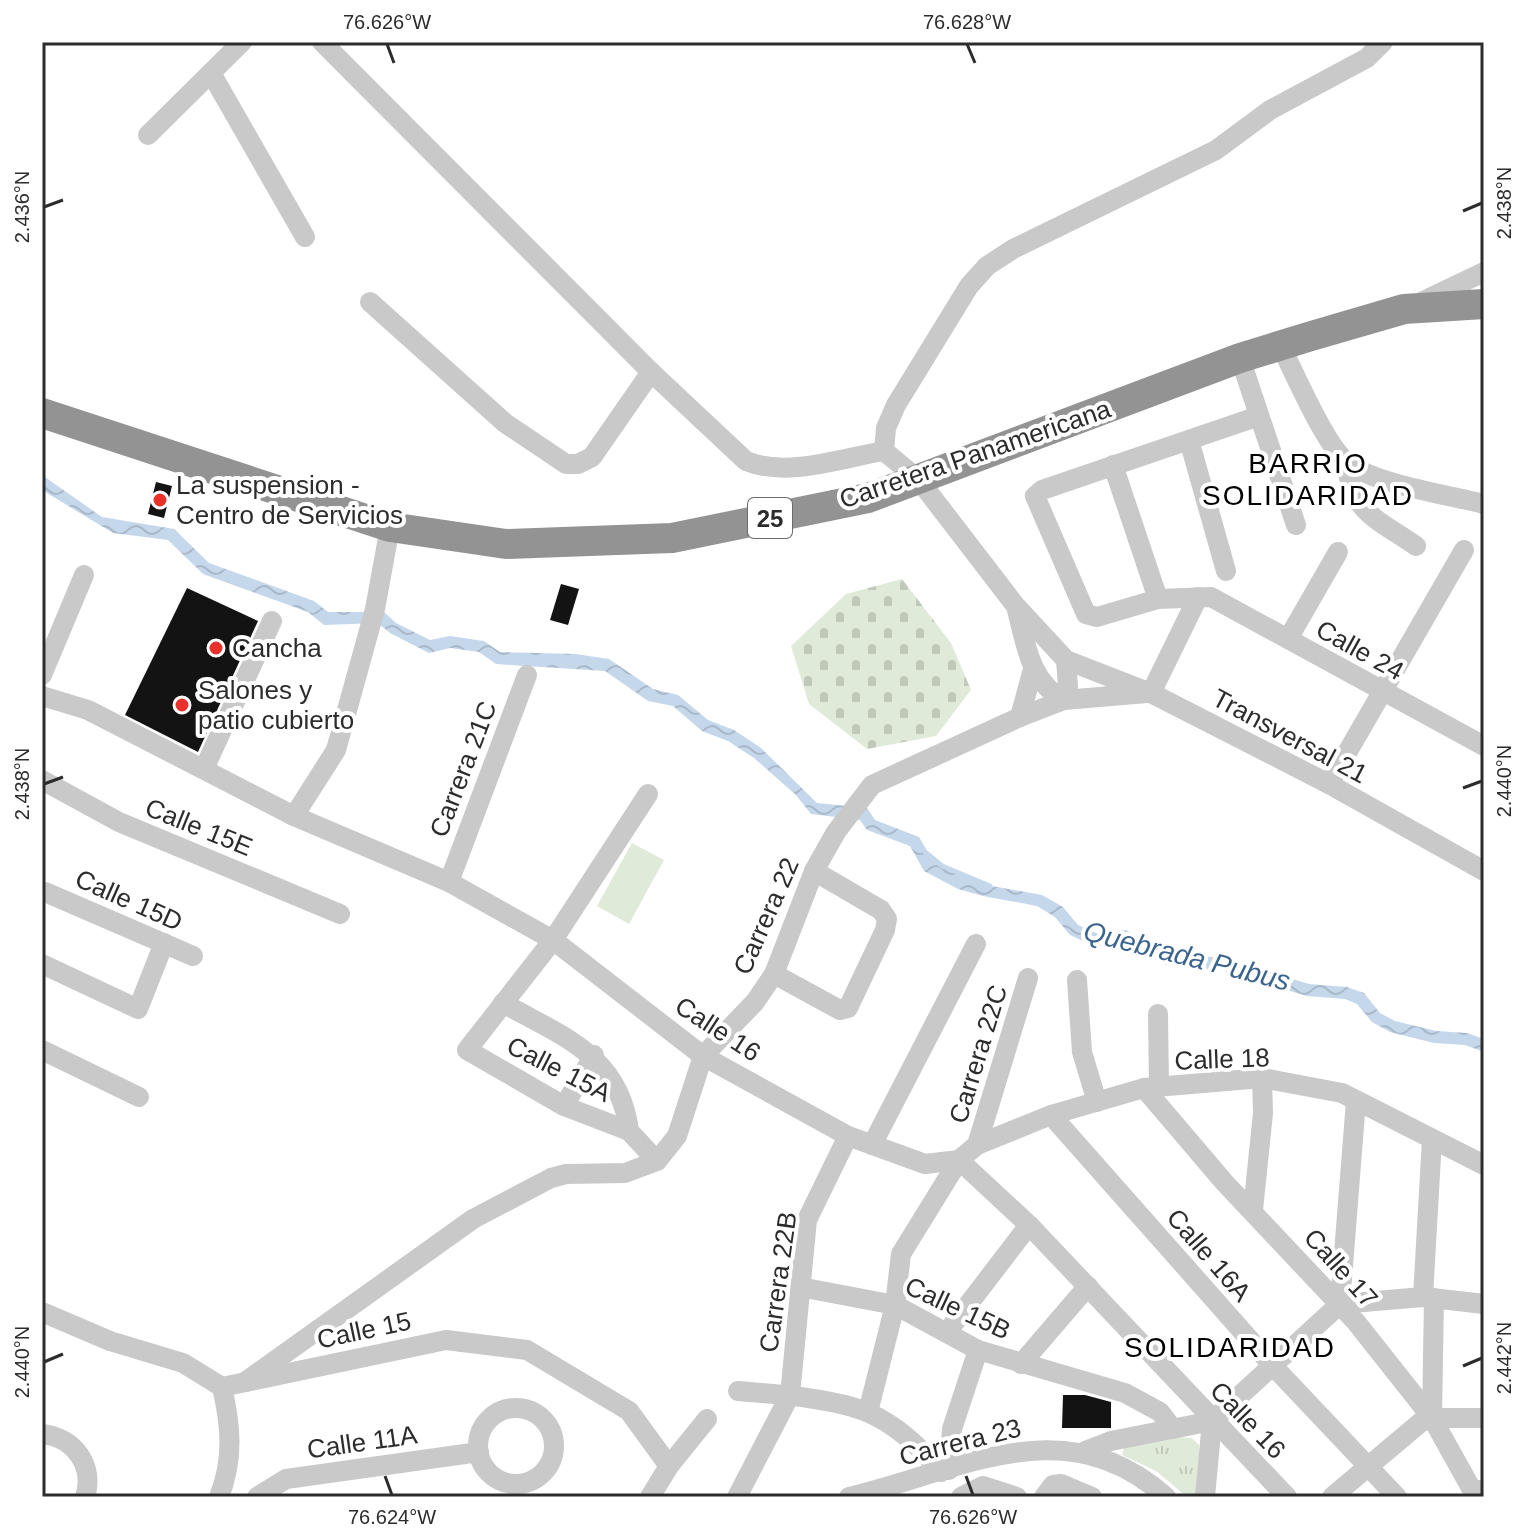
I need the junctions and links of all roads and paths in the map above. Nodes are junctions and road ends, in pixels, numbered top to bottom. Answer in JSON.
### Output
{"nodes":[{"id":1,"x":242,"y":42,"type":"edge"},
{"id":2,"x":322,"y":42,"type":"edge"},
{"id":3,"x":1383,"y":42,"type":"edge"},
{"id":4,"x":211,"y":73,"type":"junction"},
{"id":5,"x":148,"y":135,"type":"dead end"},
{"id":6,"x":305,"y":237,"type":"dead end"},
{"id":7,"x":1484,"y":272,"type":"edge"},
{"id":8,"x":370,"y":302,"type":"dead end"},
{"id":9,"x":1484,"y":304,"type":"edge"},
{"id":10,"x":1404,"y":309,"type":"junction"},
{"id":11,"x":1280,"y":345,"type":"junction"},
{"id":12,"x":1240,"y":358,"type":"junction"},
{"id":13,"x":651,"y":372,"type":"junction"},
{"id":14,"x":42,"y":413,"type":"edge"},
{"id":15,"x":1259,"y":416,"type":"junction"},
{"id":16,"x":1189,"y":440,"type":"junction"},
{"id":17,"x":884,"y":451,"type":"junction"},
{"id":18,"x":1347,"y":463,"type":"junction"},
{"id":19,"x":1113,"y":465,"type":"junction"},
{"id":20,"x":919,"y":480,"type":"junction"},
{"id":21,"x":1484,"y":504,"type":"edge"},
{"id":22,"x":1296,"y":525,"type":"dead end"},
{"id":23,"x":390,"y":527,"type":"junction"},
{"id":24,"x":1416,"y":546,"type":"dead end"},
{"id":25,"x":1464,"y":550,"type":"dead end"},
{"id":26,"x":1338,"y":552,"type":"dead end"},
{"id":27,"x":1226,"y":571,"type":"dead end"},
{"id":28,"x":84,"y":575,"type":"dead end"},
{"id":29,"x":1205,"y":597,"type":"junction"},
{"id":30,"x":1158,"y":599,"type":"junction"},
{"id":31,"x":1015,"y":605,"type":"junction"},
{"id":32,"x":272,"y":621,"type":"dead end"},
{"id":33,"x":1288,"y":639,"type":"junction"},
{"id":34,"x":1066,"y":660,"type":"junction"},
{"id":35,"x":1033,"y":669,"type":"junction"},
{"id":36,"x":42,"y":675,"type":"edge"},
{"id":37,"x":527,"y":675,"type":"dead end"},
{"id":38,"x":1382,"y":692,"type":"junction"},
{"id":39,"x":1151,"y":693,"type":"junction"},
{"id":40,"x":42,"y":696,"type":"edge"},
{"id":41,"x":1064,"y":700,"type":"junction"},
{"id":42,"x":1020,"y":717,"type":"junction"},
{"id":43,"x":1481,"y":737,"type":"edge"},
{"id":44,"x":204,"y":769,"type":"junction"},
{"id":45,"x":42,"y":780,"type":"edge"},
{"id":46,"x":1329,"y":784,"type":"junction"},
{"id":47,"x":648,"y":794,"type":"dead end"},
{"id":48,"x":294,"y":816,"type":"junction"},
{"id":49,"x":814,"y":871,"type":"junction"},
{"id":50,"x":1484,"y":871,"type":"edge"},
{"id":51,"x":449,"y":882,"type":"junction"},
{"id":52,"x":45,"y":892,"type":"dead end"},
{"id":53,"x":340,"y":914,"type":"dead end"},
{"id":54,"x":553,"y":940,"type":"junction"},
{"id":55,"x":164,"y":943,"type":"junction"},
{"id":56,"x":976,"y":944,"type":"dead end"},
{"id":57,"x":193,"y":956,"type":"dead end"},
{"id":58,"x":42,"y":964,"type":"edge"},
{"id":59,"x":774,"y":974,"type":"junction"},
{"id":60,"x":1028,"y":978,"type":"dead end"},
{"id":61,"x":1077,"y":980,"type":"dead end"},
{"id":62,"x":503,"y":1003,"type":"junction"},
{"id":63,"x":1158,"y":1014,"type":"dead end"},
{"id":64,"x":42,"y":1050,"type":"edge"},
{"id":65,"x":594,"y":1055,"type":"junction"},
{"id":66,"x":703,"y":1056,"type":"junction"},
{"id":67,"x":1262,"y":1078,"type":"junction"},
{"id":68,"x":1152,"y":1088,"type":"junction"},
{"id":69,"x":139,"y":1097,"type":"dead end"},
{"id":70,"x":1356,"y":1101,"type":"junction"},
{"id":71,"x":1097,"y":1102,"type":"junction"},
{"id":72,"x":564,"y":1106,"type":"junction"},
{"id":73,"x":1051,"y":1115,"type":"junction"},
{"id":74,"x":629,"y":1131,"type":"junction"},
{"id":75,"x":848,"y":1136,"type":"junction"},
{"id":76,"x":1432,"y":1139,"type":"junction"},
{"id":77,"x":872,"y":1145,"type":"junction"},
{"id":78,"x":977,"y":1145,"type":"junction"},
{"id":79,"x":959,"y":1160,"type":"junction"},
{"id":80,"x":657,"y":1161,"type":"junction"},
{"id":81,"x":1484,"y":1165,"type":"edge"},
{"id":82,"x":1253,"y":1210,"type":"junction"},
{"id":83,"x":1029,"y":1225,"type":"junction"},
{"id":84,"x":1088,"y":1286,"type":"junction"},
{"id":85,"x":800,"y":1287,"type":"junction"},
{"id":86,"x":1428,"y":1297,"type":"junction"},
{"id":87,"x":1340,"y":1304,"type":"junction"},
{"id":88,"x":1484,"y":1304,"type":"edge"},
{"id":89,"x":895,"y":1305,"type":"junction"},
{"id":90,"x":42,"y":1312,"type":"edge"},
{"id":91,"x":948,"y":1331,"type":"junction"},
{"id":92,"x":978,"y":1350,"type":"junction"},
{"id":93,"x":1021,"y":1364,"type":"junction"},
{"id":94,"x":1274,"y":1367,"type":"junction"},
{"id":95,"x":245,"y":1382,"type":"junction"},
{"id":96,"x":222,"y":1387,"type":"junction"},
{"id":97,"x":738,"y":1391,"type":"dead end"},
{"id":98,"x":790,"y":1395,"type":"junction"},
{"id":99,"x":868,"y":1412,"type":"junction"},
{"id":100,"x":1432,"y":1418,"type":"junction"},
{"id":101,"x":1484,"y":1418,"type":"edge"},
{"id":102,"x":707,"y":1419,"type":"dead end"},
{"id":103,"x":1212,"y":1421,"type":"junction"},
{"id":104,"x":1173,"y":1429,"type":"junction"},
{"id":105,"x":42,"y":1434,"type":"edge"},
{"id":106,"x":1085,"y":1451,"type":"junction"},
{"id":107,"x":479,"y":1452,"type":"dead end"},
{"id":108,"x":1368,"y":1465,"type":"junction"},
{"id":109,"x":669,"y":1466,"type":"junction"},
{"id":110,"x":945,"y":1471,"type":"junction"},
{"id":111,"x":227,"y":1476,"type":"junction"},
{"id":112,"x":1472,"y":1492,"type":"edge"},
{"id":113,"x":1045,"y":1493,"type":"edge"},
{"id":114,"x":855,"y":1496,"type":"edge"},
{"id":115,"x":85,"y":1497,"type":"edge"},
{"id":116,"x":219,"y":1497,"type":"edge"},
{"id":117,"x":250,"y":1497,"type":"edge"},
{"id":118,"x":257,"y":1497,"type":"edge"},
{"id":119,"x":650,"y":1497,"type":"edge"},
{"id":120,"x":737,"y":1497,"type":"edge"},
{"id":121,"x":888,"y":1497,"type":"edge"},
{"id":122,"x":961,"y":1497,"type":"edge"},
{"id":123,"x":1017,"y":1497,"type":"edge"},
{"id":124,"x":1092,"y":1497,"type":"edge"},
{"id":125,"x":1166,"y":1497,"type":"edge"},
{"id":126,"x":1205,"y":1497,"type":"edge"},
{"id":127,"x":1287,"y":1497,"type":"edge"},
{"id":128,"x":1332,"y":1497,"type":"edge"},
{"id":129,"x":1397,"y":1497,"type":"edge"}],
"edges":[{"from":1,"to":4,"type":"street"},
{"from":2,"to":13,"type":"street"},
{"from":3,"to":17,"type":"street"},
{"from":4,"to":5,"type":"street"},
{"from":4,"to":6,"type":"street"},
{"from":7,"to":10,"type":"street"},
{"from":8,"to":13,"type":"street"},
{"from":9,"to":10,"type":"highway","name":"Carretera Panamericana","number":"25"},
{"from":10,"to":11,"type":"highway","name":"Carretera Panamericana","number":"25"},
{"from":11,"to":12,"type":"highway","name":"Carretera Panamericana","number":"25"},
{"from":11,"to":18,"type":"street"},
{"from":12,"to":15,"type":"street"},
{"from":12,"to":20,"type":"highway","name":"Carretera Panamericana","number":"25"},
{"from":13,"to":17,"type":"street"},
{"from":14,"to":23,"type":"highway","name":"Carretera Panamericana","number":"25"},
{"from":15,"to":16,"type":"street"},
{"from":15,"to":22,"type":"street"},
{"from":16,"to":19,"type":"street"},
{"from":16,"to":27,"type":"street"},
{"from":17,"to":20,"type":"street","name":"Transversal 21"},
{"from":18,"to":21,"type":"street"},
{"from":18,"to":24,"type":"street"},
{"from":19,"to":30,"type":"street"},
{"from":19,"to":30,"type":"street"},
{"from":20,"to":23,"type":"highway","name":"Carretera Panamericana","number":"25"},
{"from":20,"to":31,"type":"street","name":"Transversal 21"},
{"from":23,"to":48,"type":"street"},
{"from":25,"to":38,"type":"street"},
{"from":26,"to":33,"type":"street"},
{"from":28,"to":36,"type":"street"},
{"from":29,"to":30,"type":"street"},
{"from":29,"to":33,"type":"street","name":"Calle 24"},
{"from":29,"to":39,"type":"street"},
{"from":31,"to":34,"type":"street","name":"Transversal 21"},
{"from":31,"to":35,"type":"street","name":"Transversal 21"},
{"from":32,"to":44,"type":"street"},
{"from":33,"to":38,"type":"street","name":"Calle 24"},
{"from":34,"to":39,"type":"street","name":"Transversal 21"},
{"from":34,"to":41,"type":"street"},
{"from":35,"to":41,"type":"street","name":"Transversal 21"},
{"from":35,"to":42,"type":"street"},
{"from":37,"to":51,"type":"street","name":"Carrera 21C"},
{"from":38,"to":43,"type":"street","name":"Calle 24"},
{"from":38,"to":46,"type":"street"},
{"from":39,"to":41,"type":"street","name":"Carrera 22"},
{"from":39,"to":46,"type":"street","name":"Transversal 21"},
{"from":40,"to":44,"type":"street","name":"Calle 16"},
{"from":41,"to":42,"type":"street","name":"Carrera 22"},
{"from":42,"to":49,"type":"street","name":"Carrera 22"},
{"from":44,"to":48,"type":"street","name":"Calle 16"},
{"from":45,"to":53,"type":"street","name":"Calle 15E"},
{"from":46,"to":50,"type":"street","name":"Transversal 21"},
{"from":47,"to":54,"type":"street"},
{"from":48,"to":51,"type":"street","name":"Calle 16"},
{"from":49,"to":59,"type":"street","name":"Carrera 22"},
{"from":49,"to":59,"type":"street"},
{"from":51,"to":54,"type":"street","name":"Calle 16"},
{"from":52,"to":55,"type":"street","name":"Calle 15D"},
{"from":54,"to":62,"type":"street"},
{"from":54,"to":66,"type":"street","name":"Calle 16"},
{"from":55,"to":57,"type":"street","name":"Calle 15D"},
{"from":55,"to":58,"type":"street"},
{"from":56,"to":77,"type":"street"},
{"from":59,"to":66,"type":"street","name":"Carrera 22"},
{"from":60,"to":78,"type":"street","name":"Carrera 22C"},
{"from":61,"to":71,"type":"street"},
{"from":62,"to":65,"type":"street","name":"Calle 15A"},
{"from":62,"to":72,"type":"street","name":"Calle 15A"},
{"from":63,"to":68,"type":"street"},
{"from":64,"to":69,"type":"street"},
{"from":65,"to":72,"type":"street"},
{"from":65,"to":74,"type":"street","name":"Calle 15A"},
{"from":66,"to":75,"type":"street","name":"Calle 16"},
{"from":66,"to":80,"type":"street","name":"Carrera 22"},
{"from":67,"to":68,"type":"street","name":"Calle 18"},
{"from":67,"to":70,"type":"street","name":"Calle 18"},
{"from":67,"to":82,"type":"street"},
{"from":68,"to":71,"type":"street","name":"Calle 18"},
{"from":68,"to":82,"type":"street","name":"Calle 17"},
{"from":70,"to":76,"type":"street","name":"Calle 18"},
{"from":70,"to":87,"type":"street"},
{"from":71,"to":73,"type":"street","name":"Calle 18"},
{"from":72,"to":74,"type":"street","name":"Calle 15A"},
{"from":73,"to":78,"type":"street","name":"Calle 18"},
{"from":73,"to":94,"type":"street","name":"Calle 16A"},
{"from":74,"to":80,"type":"street","name":"Calle 15A"},
{"from":75,"to":77,"type":"street","name":"Calle 16"},
{"from":75,"to":85,"type":"street","name":"Carrera 22B"},
{"from":76,"to":81,"type":"street","name":"Calle 18"},
{"from":76,"to":86,"type":"street"},
{"from":77,"to":79,"type":"street","name":"Calle 16"},
{"from":78,"to":79,"type":"street","name":"Calle 18"},
{"from":79,"to":83,"type":"street","name":"Calle 16"},
{"from":79,"to":89,"type":"street"},
{"from":80,"to":95,"type":"street"},
{"from":82,"to":87,"type":"street","name":"Calle 17"},
{"from":83,"to":84,"type":"street","name":"Calle 16"},
{"from":83,"to":91,"type":"street"},
{"from":84,"to":93,"type":"street"},
{"from":84,"to":103,"type":"street","name":"Calle 16"},
{"from":85,"to":89,"type":"street","name":"Calle 15B"},
{"from":85,"to":98,"type":"street","name":"Carrera 22B"},
{"from":86,"to":87,"type":"street"},
{"from":86,"to":88,"type":"street"},
{"from":86,"to":100,"type":"street"},
{"from":87,"to":94,"type":"street"},
{"from":87,"to":100,"type":"street","name":"Calle 17"},
{"from":89,"to":91,"type":"street","name":"Calle 15B"},
{"from":89,"to":99,"type":"street"},
{"from":90,"to":96,"type":"street"},
{"from":91,"to":92,"type":"street","name":"Calle 15B"},
{"from":92,"to":93,"type":"street","name":"Calle 15B"},
{"from":92,"to":110,"type":"street"},
{"from":93,"to":104,"type":"street","name":"Calle 15B"},
{"from":94,"to":103,"type":"street"},
{"from":94,"to":108,"type":"street","name":"Calle 16A"},
{"from":95,"to":96,"type":"street","name":"Calle 15"},
{"from":95,"to":109,"type":"street","name":"Calle 15"},
{"from":96,"to":111,"type":"street"},
{"from":97,"to":98,"type":"street"},
{"from":98,"to":99,"type":"street"},
{"from":98,"to":120,"type":"street"},
{"from":99,"to":110,"type":"street"},
{"from":100,"to":101,"type":"street"},
{"from":100,"to":108,"type":"street"},
{"from":100,"to":112,"type":"street","name":"Calle 17"},
{"from":102,"to":109,"type":"street"},
{"from":103,"to":104,"type":"street"},
{"from":103,"to":126,"type":"street"},
{"from":103,"to":127,"type":"street","name":"Calle 16"},
{"from":104,"to":106,"type":"street"},
{"from":105,"to":115,"type":"street"},
{"from":106,"to":110,"type":"street","name":"Carrera 23"},
{"from":106,"to":125,"type":"street","name":"Carrera 23"},
{"from":107,"to":118,"type":"street","name":"Calle 11A"},
{"from":108,"to":128,"type":"street"},
{"from":108,"to":129,"type":"street","name":"Calle 16A"},
{"from":109,"to":119,"type":"street"},
{"from":110,"to":114,"type":"street","name":"Carrera 23"},
{"from":111,"to":116,"type":"street"},
{"from":111,"to":117,"type":"street"},
{"from":113,"to":124,"type":"street"},
{"from":114,"to":121,"type":"street"},
{"from":122,"to":123,"type":"street"}]}
